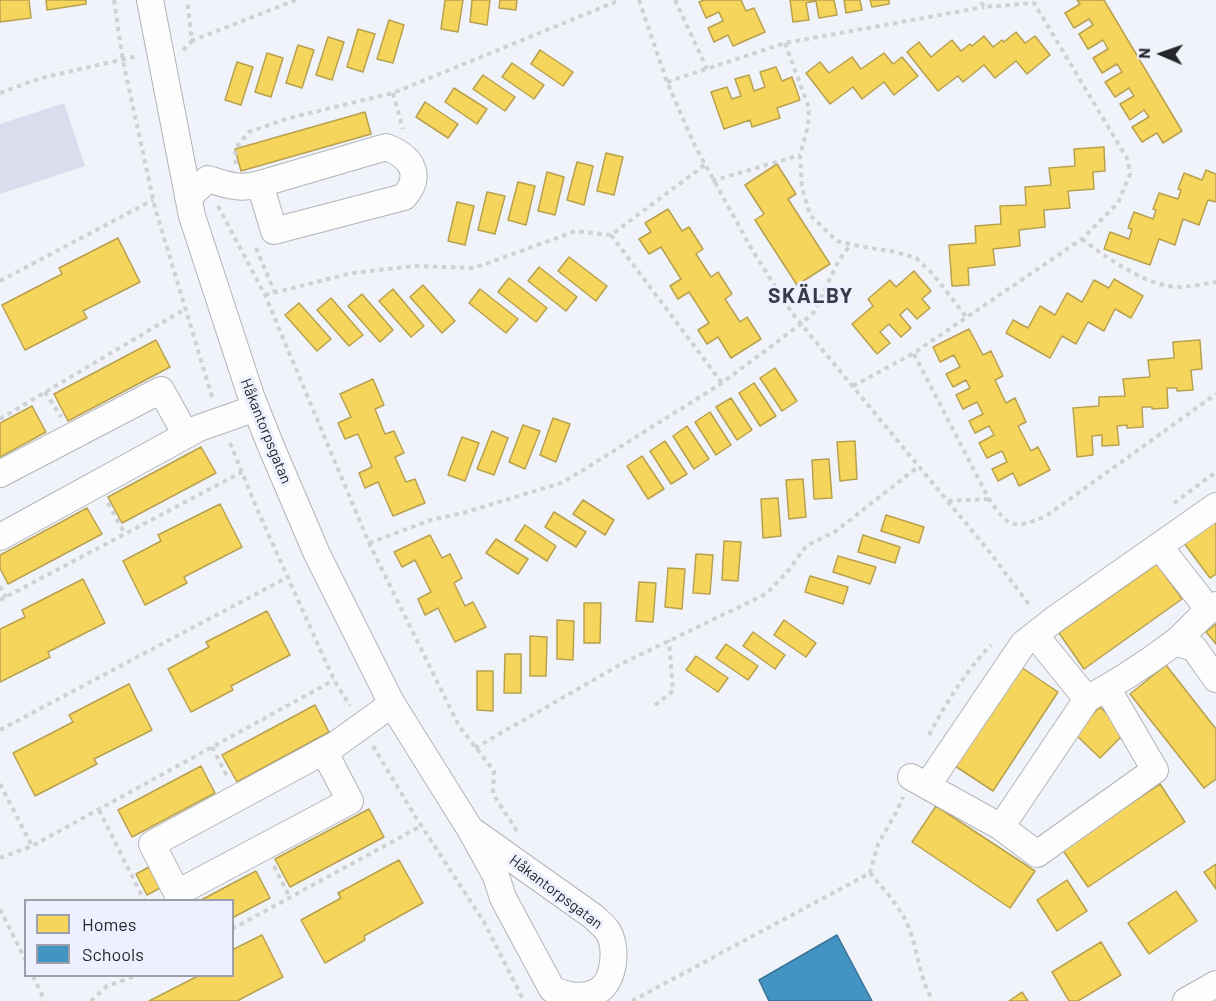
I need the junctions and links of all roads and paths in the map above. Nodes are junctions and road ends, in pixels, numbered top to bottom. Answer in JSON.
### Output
{"nodes":[{"id":1,"x":114,"y":0,"type":"edge"},
{"id":2,"x":150,"y":0,"type":"edge"},
{"id":3,"x":187,"y":0,"type":"edge"},
{"id":4,"x":296,"y":0,"type":"edge"},
{"id":5,"x":620,"y":0,"type":"edge"},
{"id":6,"x":639,"y":0,"type":"edge"},
{"id":7,"x":675,"y":0,"type":"edge"},
{"id":8,"x":981,"y":0,"type":"edge"},
{"id":9,"x":1034,"y":2,"type":"edge"},
{"id":10,"x":984,"y":7,"type":"junction"},
{"id":11,"x":192,"y":41,"type":"junction"},
{"id":12,"x":785,"y":43,"type":"junction"},
{"id":13,"x":181,"y":52,"type":"dead end"},
{"id":14,"x":707,"y":69,"type":"junction"},
{"id":15,"x":667,"y":82,"type":"junction"},
{"id":16,"x":0,"y":93,"type":"edge"},
{"id":17,"x":393,"y":93,"type":"junction"},
{"id":18,"x":400,"y":152,"type":"junction"},
{"id":19,"x":800,"y":155,"type":"junction"},
{"id":20,"x":706,"y":164,"type":"junction"},
{"id":21,"x":208,"y":179,"type":"junction"},
{"id":22,"x":712,"y":181,"type":"junction"},
{"id":23,"x":254,"y":186,"type":"junction"},
{"id":24,"x":188,"y":197,"type":"junction"},
{"id":25,"x":153,"y":200,"type":"dead end"},
{"id":26,"x":274,"y":231,"type":"junction"},
{"id":27,"x":611,"y":235,"type":"junction"},
{"id":28,"x":1082,"y":240,"type":"junction"},
{"id":29,"x":851,"y":244,"type":"junction"},
{"id":30,"x":0,"y":281,"type":"edge"},
{"id":31,"x":1216,"y":282,"type":"edge"},
{"id":32,"x":275,"y":293,"type":"junction"},
{"id":33,"x":265,"y":295,"type":"junction"},
{"id":34,"x":185,"y":309,"type":"dead end"},
{"id":35,"x":967,"y":318,"type":"junction"},
{"id":36,"x":801,"y":324,"type":"junction"},
{"id":37,"x":914,"y":353,"type":"junction"},
{"id":38,"x":723,"y":383,"type":"junction"},
{"id":39,"x":853,"y":386,"type":"junction"},
{"id":40,"x":1216,"y":394,"type":"edge"},
{"id":41,"x":256,"y":408,"type":"junction"},
{"id":42,"x":0,"y":419,"type":"edge"},
{"id":43,"x":186,"y":435,"type":"junction"},
{"id":44,"x":919,"y":466,"type":"junction"},
{"id":45,"x":242,"y":472,"type":"dead end"},
{"id":46,"x":0,"y":474,"type":"edge"},
{"id":47,"x":98,"y":483,"type":"junction"},
{"id":48,"x":989,"y":499,"type":"junction"},
{"id":49,"x":948,"y":501,"type":"junction"},
{"id":50,"x":1216,"y":506,"type":"edge"},
{"id":51,"x":125,"y":534,"type":"junction"},
{"id":52,"x":0,"y":537,"type":"edge"},
{"id":53,"x":369,"y":543,"type":"junction"},
{"id":54,"x":1159,"y":546,"type":"junction"},
{"id":55,"x":288,"y":577,"type":"dead end"},
{"id":56,"x":0,"y":586,"type":"edge"},
{"id":57,"x":6,"y":597,"type":"junction"},
{"id":58,"x":0,"y":600,"type":"edge"},
{"id":59,"x":1031,"y":607,"type":"dead end"},
{"id":60,"x":1212,"y":607,"type":"edge"},
{"id":61,"x":1035,"y":635,"type":"junction"},
{"id":62,"x":669,"y":640,"type":"junction"},
{"id":63,"x":1175,"y":642,"type":"junction"},
{"id":64,"x":1216,"y":679,"type":"edge"},
{"id":65,"x":334,"y":680,"type":"dead end"},
{"id":66,"x":1097,"y":693,"type":"junction"},
{"id":67,"x":392,"y":704,"type":"junction"},
{"id":68,"x":655,"y":705,"type":"dead end"},
{"id":69,"x":0,"y":730,"type":"edge"},
{"id":70,"x":212,"y":747,"type":"junction"},
{"id":71,"x":475,"y":748,"type":"junction"},
{"id":72,"x":324,"y":751,"type":"junction"},
{"id":73,"x":494,"y":771,"type":"dead end"},
{"id":74,"x":0,"y":784,"type":"edge"},
{"id":75,"x":238,"y":797,"type":"junction"},
{"id":76,"x":99,"y":810,"type":"junction"},
{"id":77,"x":422,"y":826,"type":"dead end"},
{"id":78,"x":1001,"y":827,"type":"junction"},
{"id":79,"x":470,"y":829,"type":"junction"},
{"id":80,"x":32,"y":846,"type":"junction"},
{"id":81,"x":264,"y":847,"type":"junction"},
{"id":82,"x":0,"y":858,"type":"edge"},
{"id":83,"x":290,"y":898,"type":"junction"},
{"id":84,"x":144,"y":899,"type":"edge"},
{"id":85,"x":0,"y":909,"type":"edge"},
{"id":86,"x":234,"y":928,"type":"edge"},
{"id":87,"x":24,"y":957,"type":"edge"},
{"id":88,"x":34,"y":977,"type":"edge"},
{"id":89,"x":130,"y":977,"type":"edge"},
{"id":90,"x":1216,"y":984,"type":"edge"},
{"id":91,"x":45,"y":1001,"type":"edge"},
{"id":92,"x":91,"y":1001,"type":"edge"},
{"id":93,"x":632,"y":1001,"type":"edge"},
{"id":94,"x":933,"y":1001,"type":"edge"},
{"id":95,"x":1186,"y":1001,"type":"edge"}],
"edges":[{"from":1,"to":16,"type":"path"},
{"from":2,"to":24,"type":"street","name":"Håkantorpsgatan"},
{"from":3,"to":11,"type":"path"},
{"from":4,"to":11,"type":"path"},
{"from":5,"to":17,"type":"path"},
{"from":6,"to":15,"type":"path"},
{"from":7,"to":14,"type":"path"},
{"from":8,"to":10,"type":"path"},
{"from":9,"to":10,"type":"path"},
{"from":9,"to":28,"type":"path"},
{"from":10,"to":12,"type":"path"},
{"from":11,"to":13,"type":"path"},
{"from":12,"to":14,"type":"path"},
{"from":12,"to":19,"type":"path"},
{"from":14,"to":15,"type":"path"},
{"from":15,"to":20,"type":"path"},
{"from":17,"to":18,"type":"path"},
{"from":17,"to":23,"type":"path"},
{"from":18,"to":23,"type":"street"},
{"from":18,"to":26,"type":"street"},
{"from":19,"to":22,"type":"path"},
{"from":19,"to":29,"type":"path"},
{"from":20,"to":22,"type":"path"},
{"from":20,"to":27,"type":"path"},
{"from":21,"to":23,"type":"street"},
{"from":21,"to":24,"type":"street"},
{"from":21,"to":33,"type":"path"},
{"from":22,"to":36,"type":"path"},
{"from":23,"to":26,"type":"street"},
{"from":24,"to":41,"type":"street","name":"Håkantorpsgatan"},
{"from":25,"to":30,"type":"path"},
{"from":26,"to":32,"type":"path"},
{"from":27,"to":32,"type":"path"},
{"from":27,"to":38,"type":"path"},
{"from":28,"to":31,"type":"path"},
{"from":28,"to":35,"type":"path"},
{"from":29,"to":35,"type":"path"},
{"from":29,"to":36,"type":"path"},
{"from":32,"to":33,"type":"path"},
{"from":33,"to":53,"type":"path"},
{"from":34,"to":42,"type":"path"},
{"from":35,"to":37,"type":"path"},
{"from":36,"to":38,"type":"path"},
{"from":36,"to":39,"type":"path"},
{"from":37,"to":39,"type":"path"},
{"from":37,"to":48,"type":"path"},
{"from":38,"to":53,"type":"path"},
{"from":39,"to":44,"type":"path"},
{"from":40,"to":48,"type":"path"},
{"from":41,"to":43,"type":"street"},
{"from":41,"to":67,"type":"street","name":"Håkantorpsgatan"},
{"from":43,"to":46,"type":"street"},
{"from":43,"to":47,"type":"street"},
{"from":44,"to":49,"type":"path"},
{"from":44,"to":62,"type":"path"},
{"from":45,"to":51,"type":"path"},
{"from":47,"to":51,"type":"path"},
{"from":47,"to":52,"type":"street"},
{"from":48,"to":49,"type":"path"},
{"from":49,"to":59,"type":"path"},
{"from":50,"to":54,"type":"street"},
{"from":51,"to":57,"type":"path"},
{"from":53,"to":71,"type":"path"},
{"from":54,"to":60,"type":"street"},
{"from":54,"to":61,"type":"street"},
{"from":55,"to":69,"type":"path"},
{"from":56,"to":57,"type":"path"},
{"from":57,"to":58,"type":"path"},
{"from":60,"to":63,"type":"street"},
{"from":61,"to":66,"type":"street"},
{"from":61,"to":78,"type":"street"},
{"from":62,"to":68,"type":"path"},
{"from":62,"to":71,"type":"path"},
{"from":63,"to":64,"type":"street"},
{"from":63,"to":66,"type":"street"},
{"from":65,"to":70,"type":"path"},
{"from":66,"to":78,"type":"street"},
{"from":66,"to":78,"type":"street"},
{"from":67,"to":72,"type":"street"},
{"from":67,"to":79,"type":"street","name":"Håkantorpsgatan"},
{"from":70,"to":75,"type":"path"},
{"from":70,"to":76,"type":"path"},
{"from":71,"to":73,"type":"path"},
{"from":72,"to":75,"type":"street"},
{"from":72,"to":81,"type":"street"},
{"from":74,"to":80,"type":"path"},
{"from":75,"to":81,"type":"street"},
{"from":76,"to":80,"type":"path"},
{"from":76,"to":84,"type":"path"},
{"from":77,"to":83,"type":"path"},
{"from":79,"to":79,"type":"street","name":"Håkantorpsgatan"},
{"from":80,"to":82,"type":"path"},
{"from":81,"to":83,"type":"path"},
{"from":83,"to":86,"type":"path"},
{"from":85,"to":87,"type":"path"},
{"from":88,"to":91,"type":"path"},
{"from":89,"to":92,"type":"path"},
{"from":90,"to":95,"type":"street"},
{"from":93,"to":94,"type":"path"}]}
